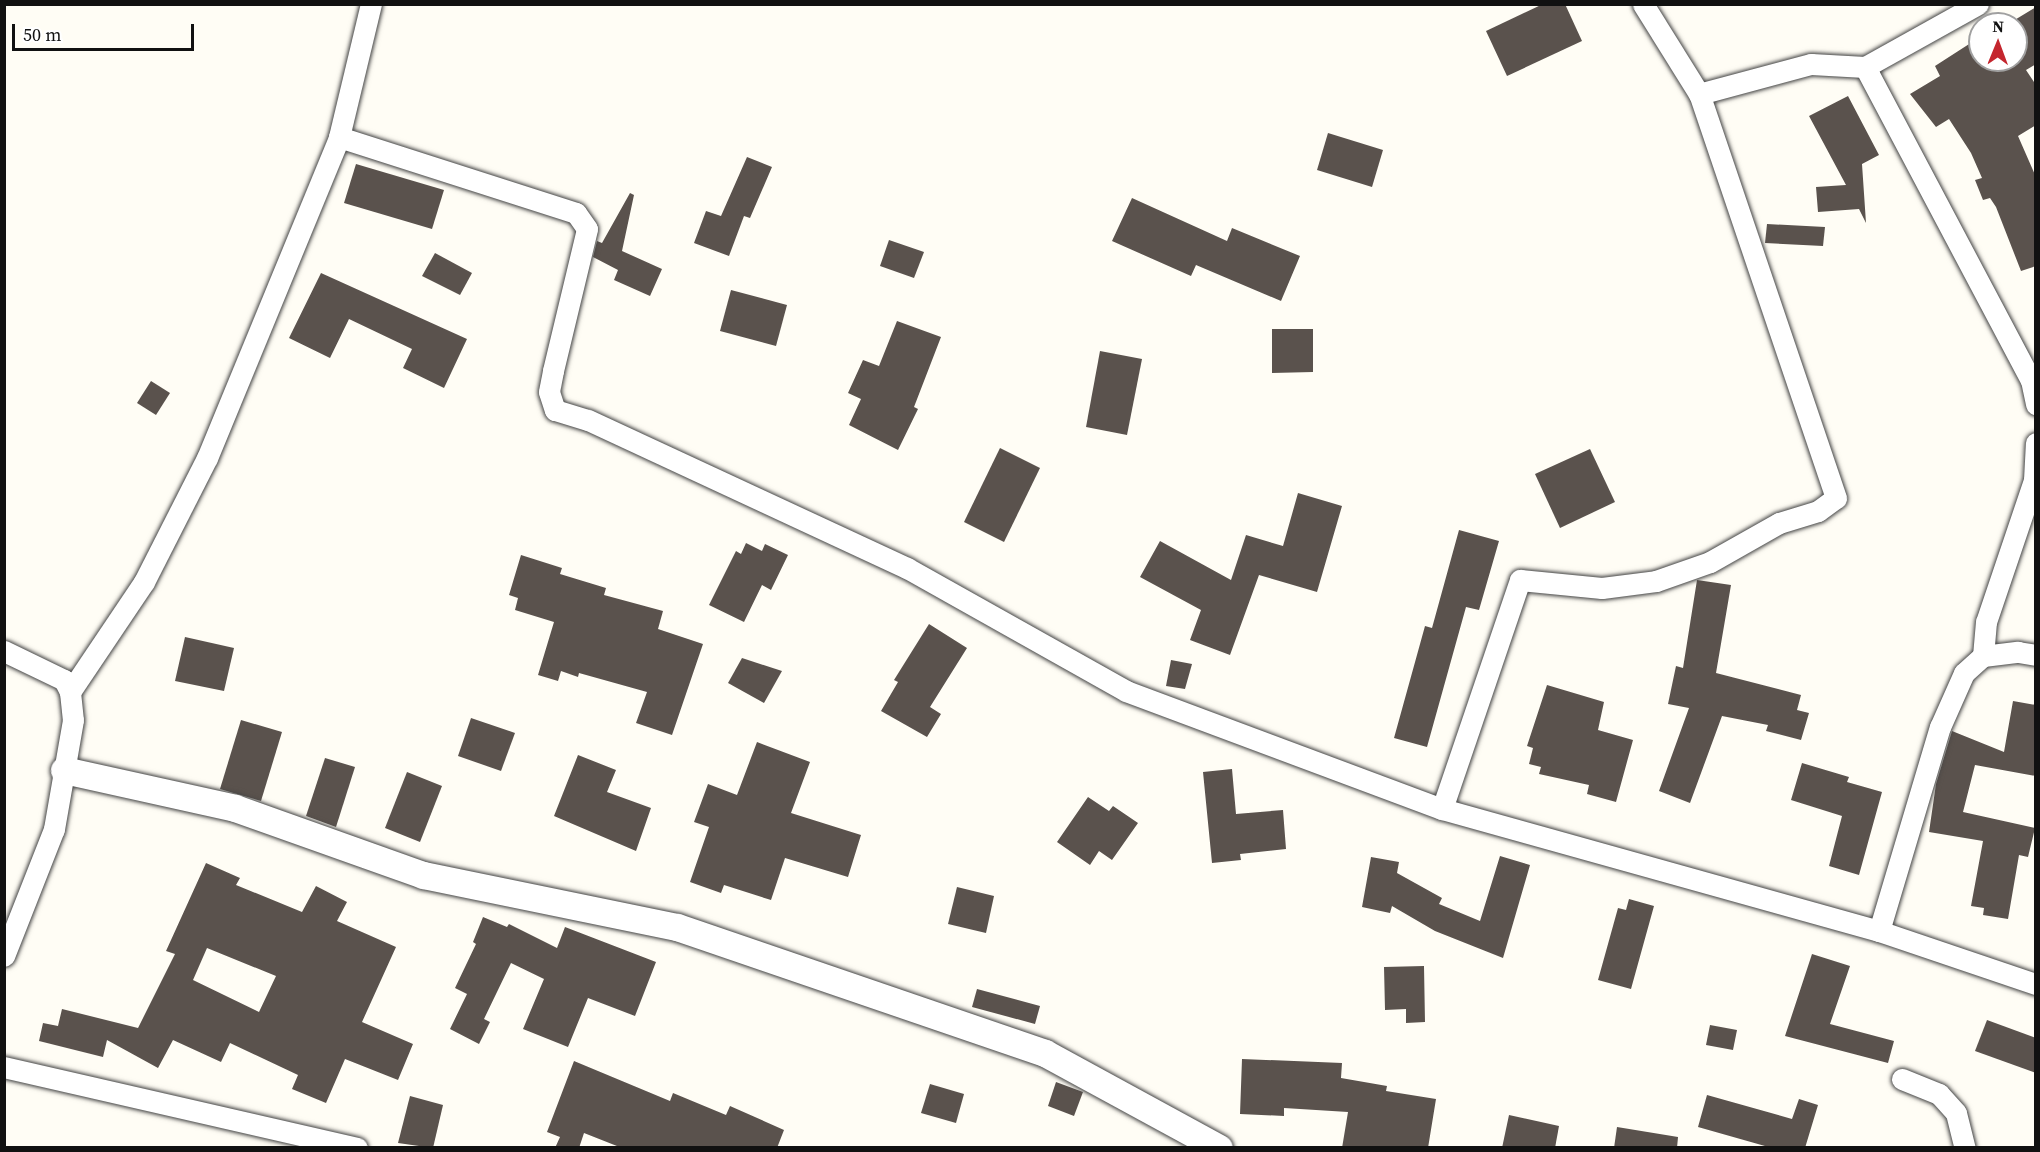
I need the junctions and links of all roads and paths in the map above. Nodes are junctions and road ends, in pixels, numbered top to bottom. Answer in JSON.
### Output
{"nodes":[{"id":1,"x":371,"y":4,"type":"edge"},
{"id":2,"x":1643,"y":4,"type":"edge"},
{"id":3,"x":1978,"y":4,"type":"edge"},
{"id":4,"x":1865,"y":67,"type":"junction"},
{"id":5,"x":1699,"y":94,"type":"junction"},
{"id":6,"x":339,"y":137,"type":"junction"},
{"id":7,"x":2036,"y":404,"type":"edge"},
{"id":8,"x":2036,"y":442,"type":"edge"},
{"id":9,"x":1986,"y":622,"type":"junction"},
{"id":10,"x":4,"y":651,"type":"edge"},
{"id":11,"x":2027,"y":653,"type":"edge"},
{"id":12,"x":1983,"y":656,"type":"junction"},
{"id":13,"x":70,"y":692,"type":"junction"},
{"id":14,"x":64,"y":770,"type":"junction"},
{"id":15,"x":1442,"y":809,"type":"junction"},
{"id":16,"x":1879,"y":931,"type":"junction"},
{"id":17,"x":4,"y":956,"type":"edge"},
{"id":18,"x":2036,"y":984,"type":"edge"},
{"id":19,"x":4,"y":1067,"type":"edge"},
{"id":20,"x":1902,"y":1080,"type":"dead end"},
{"id":21,"x":357,"y":1148,"type":"edge"},
{"id":22,"x":1219,"y":1148,"type":"edge"},
{"id":23,"x":1965,"y":1148,"type":"edge"}],
"edges":[{"from":1,"to":6,"type":"street"},
{"from":2,"to":5,"type":"street"},
{"from":3,"to":4,"type":"street"},
{"from":4,"to":5,"type":"street"},
{"from":4,"to":7,"type":"street"},
{"from":5,"to":15,"type":"street"},
{"from":6,"to":13,"type":"street"},
{"from":6,"to":15,"type":"street"},
{"from":8,"to":9,"type":"street"},
{"from":9,"to":11,"type":"street"},
{"from":9,"to":12,"type":"street"},
{"from":10,"to":13,"type":"street"},
{"from":11,"to":12,"type":"street"},
{"from":12,"to":16,"type":"street"},
{"from":13,"to":14,"type":"street"},
{"from":14,"to":17,"type":"street"},
{"from":14,"to":22,"type":"street"},
{"from":15,"to":16,"type":"street"},
{"from":16,"to":18,"type":"street"},
{"from":19,"to":21,"type":"street"},
{"from":20,"to":23,"type":"street"}]}
